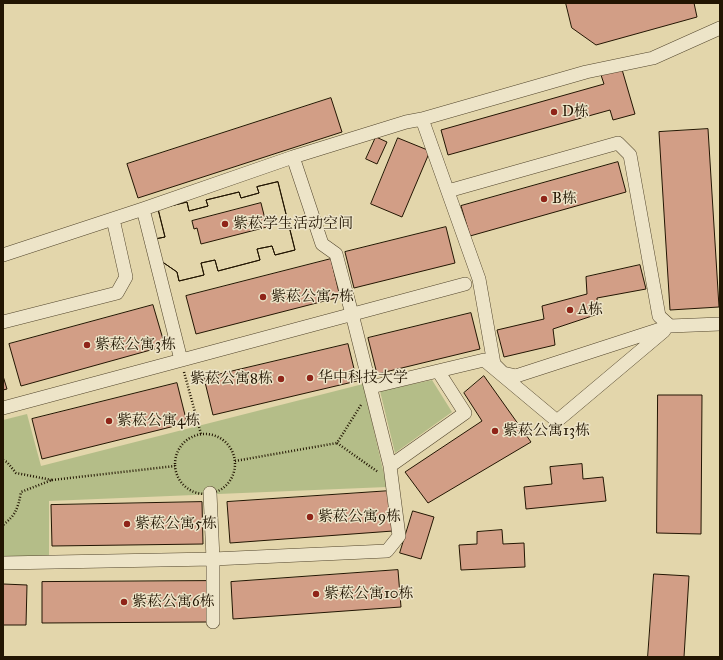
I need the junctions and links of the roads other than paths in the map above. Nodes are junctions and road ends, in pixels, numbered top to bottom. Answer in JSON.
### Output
{"nodes":[{"id":1,"x":720,"y":28,"type":"edge"},
{"id":2,"x":422,"y":119,"type":"junction"},
{"id":3,"x":293,"y":157,"type":"junction"},
{"id":4,"x":448,"y":191,"type":"junction"},
{"id":5,"x":143,"y":208,"type":"junction"},
{"id":6,"x":113,"y":219,"type":"junction"},
{"id":7,"x":3,"y":255,"type":"edge"},
{"id":8,"x":465,"y":284,"type":"dead end"},
{"id":9,"x":352,"y":314,"type":"junction"},
{"id":10,"x":3,"y":322,"type":"edge"},
{"id":11,"x":720,"y":324,"type":"edge"},
{"id":12,"x":670,"y":326,"type":"junction"},
{"id":13,"x":181,"y":360,"type":"junction"},
{"id":14,"x":438,"y":371,"type":"junction"},
{"id":15,"x":371,"y":388,"type":"junction"},
{"id":16,"x":3,"y":408,"type":"edge"},
{"id":17,"x":390,"y":466,"type":"junction"},
{"id":18,"x":210,"y":493,"type":"road end"},
{"id":19,"x":213,"y":558,"type":"junction"},
{"id":20,"x":3,"y":563,"type":"edge"},
{"id":21,"x":213,"y":622,"type":"dead end"}],
"edges":[{"from":1,"to":2,"type":"street"},
{"from":2,"to":3,"type":"street"},
{"from":2,"to":4,"type":"street"},
{"from":3,"to":5,"type":"street"},
{"from":3,"to":9,"type":"street"},
{"from":4,"to":12,"type":"street"},
{"from":4,"to":12,"type":"street"},
{"from":5,"to":6,"type":"street"},
{"from":5,"to":13,"type":"street"},
{"from":6,"to":7,"type":"street"},
{"from":6,"to":10,"type":"street"},
{"from":8,"to":9,"type":"street"},
{"from":9,"to":13,"type":"street"},
{"from":9,"to":15,"type":"street"},
{"from":11,"to":12,"type":"street"},
{"from":12,"to":14,"type":"street"},
{"from":13,"to":16,"type":"street"},
{"from":14,"to":15,"type":"street"},
{"from":14,"to":17,"type":"street"},
{"from":15,"to":17,"type":"street"},
{"from":17,"to":19,"type":"street"},
{"from":18,"to":19,"type":"street"},
{"from":19,"to":20,"type":"street"},
{"from":19,"to":21,"type":"street"}]}
